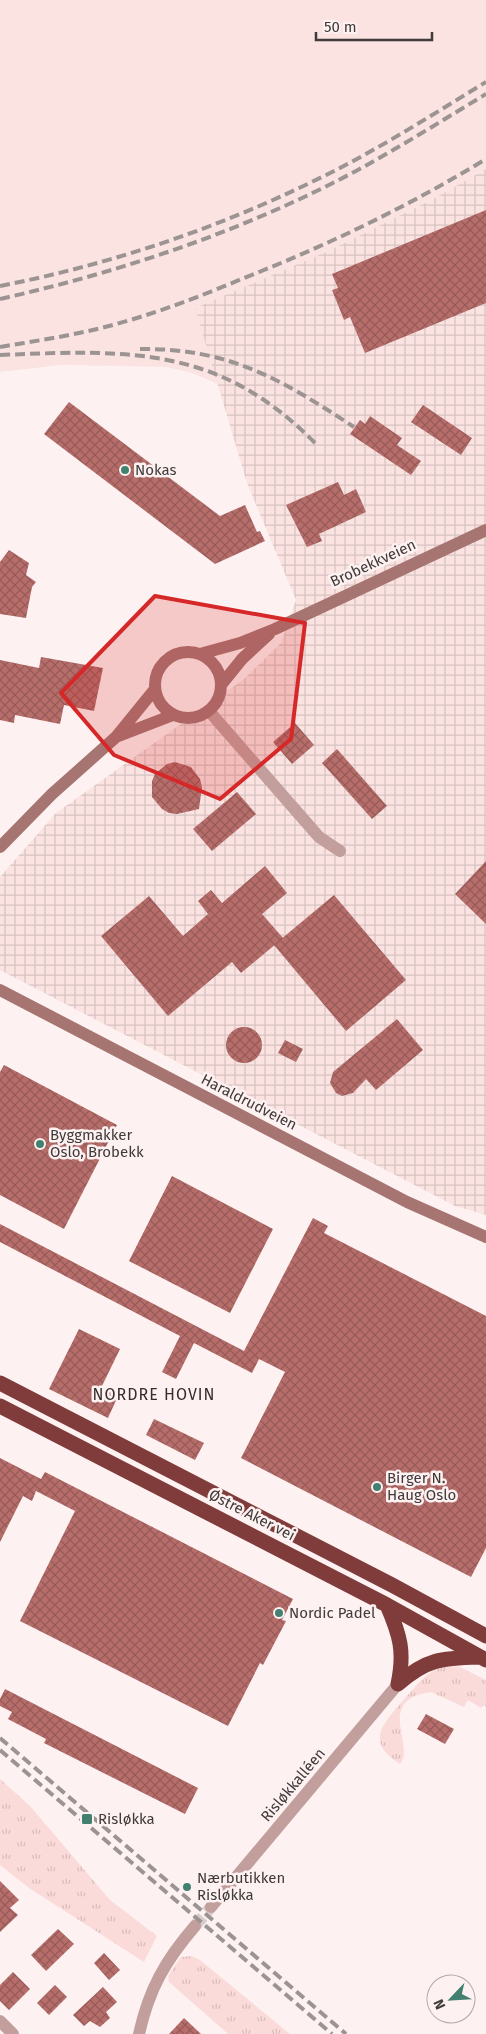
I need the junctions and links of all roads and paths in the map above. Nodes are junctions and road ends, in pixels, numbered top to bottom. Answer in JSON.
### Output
{"nodes":[{"id":1,"x":486,"y":530,"type":"edge"},
{"id":2,"x":275,"y":629,"type":"junction"},
{"id":3,"x":200,"y":654,"type":"junction"},
{"id":4,"x":221,"y":685,"type":"junction"},
{"id":5,"x":155,"y":689,"type":"junction"},
{"id":6,"x":209,"y":711,"type":"junction"},
{"id":7,"x":173,"y":715,"type":"junction"},
{"id":8,"x":116,"y":737,"type":"junction"},
{"id":9,"x":0,"y":846,"type":"edge"},
{"id":10,"x":340,"y":851,"type":"dead end"},
{"id":11,"x":0,"y":990,"type":"edge"},
{"id":12,"x":486,"y":1237,"type":"edge"},
{"id":13,"x":0,"y":1383,"type":"edge"},
{"id":14,"x":0,"y":1406,"type":"edge"},
{"id":15,"x":387,"y":1605,"type":"junction"},
{"id":16,"x":486,"y":1636,"type":"edge"},
{"id":17,"x":483,"y":1658,"type":"edge"},
{"id":18,"x":398,"y":1684,"type":"junction"},
{"id":19,"x":211,"y":1907,"type":"tunnel mouth"},
{"id":20,"x":195,"y":1926,"type":"tunnel mouth"},
{"id":21,"x":0,"y":2021,"type":"edge"},
{"id":22,"x":13,"y":2034,"type":"edge"},
{"id":23,"x":139,"y":2034,"type":"edge"}],
"edges":[{"from":1,"to":2,"type":"street","name":"Brobekkveien"},
{"from":2,"to":3,"type":"street","name":"Brobekkveien"},
{"from":2,"to":4,"type":"street","name":"Brobekkveien"},
{"from":3,"to":4,"type":"street"},
{"from":3,"to":5,"type":"street"},
{"from":4,"to":6,"type":"street"},
{"from":5,"to":7,"type":"street"},
{"from":5,"to":8,"type":"street"},
{"from":6,"to":7,"type":"street"},
{"from":6,"to":10,"type":"street"},
{"from":7,"to":8,"type":"street"},
{"from":8,"to":9,"type":"street"},
{"from":11,"to":12,"type":"street","name":"Haraldrudveien"},
{"from":13,"to":16,"type":"highway","name":"Østre Aker vei"},
{"from":14,"to":15,"type":"highway","name":"Østre Aker vei"},
{"from":15,"to":17,"type":"highway","name":"Østre Aker vei"},
{"from":15,"to":18,"type":"highway"},
{"from":17,"to":18,"type":"highway"},
{"from":18,"to":19,"type":"street","name":"Risløkkalléen"},
{"from":20,"to":23,"type":"street"},
{"from":21,"to":22,"type":"street"}]}
